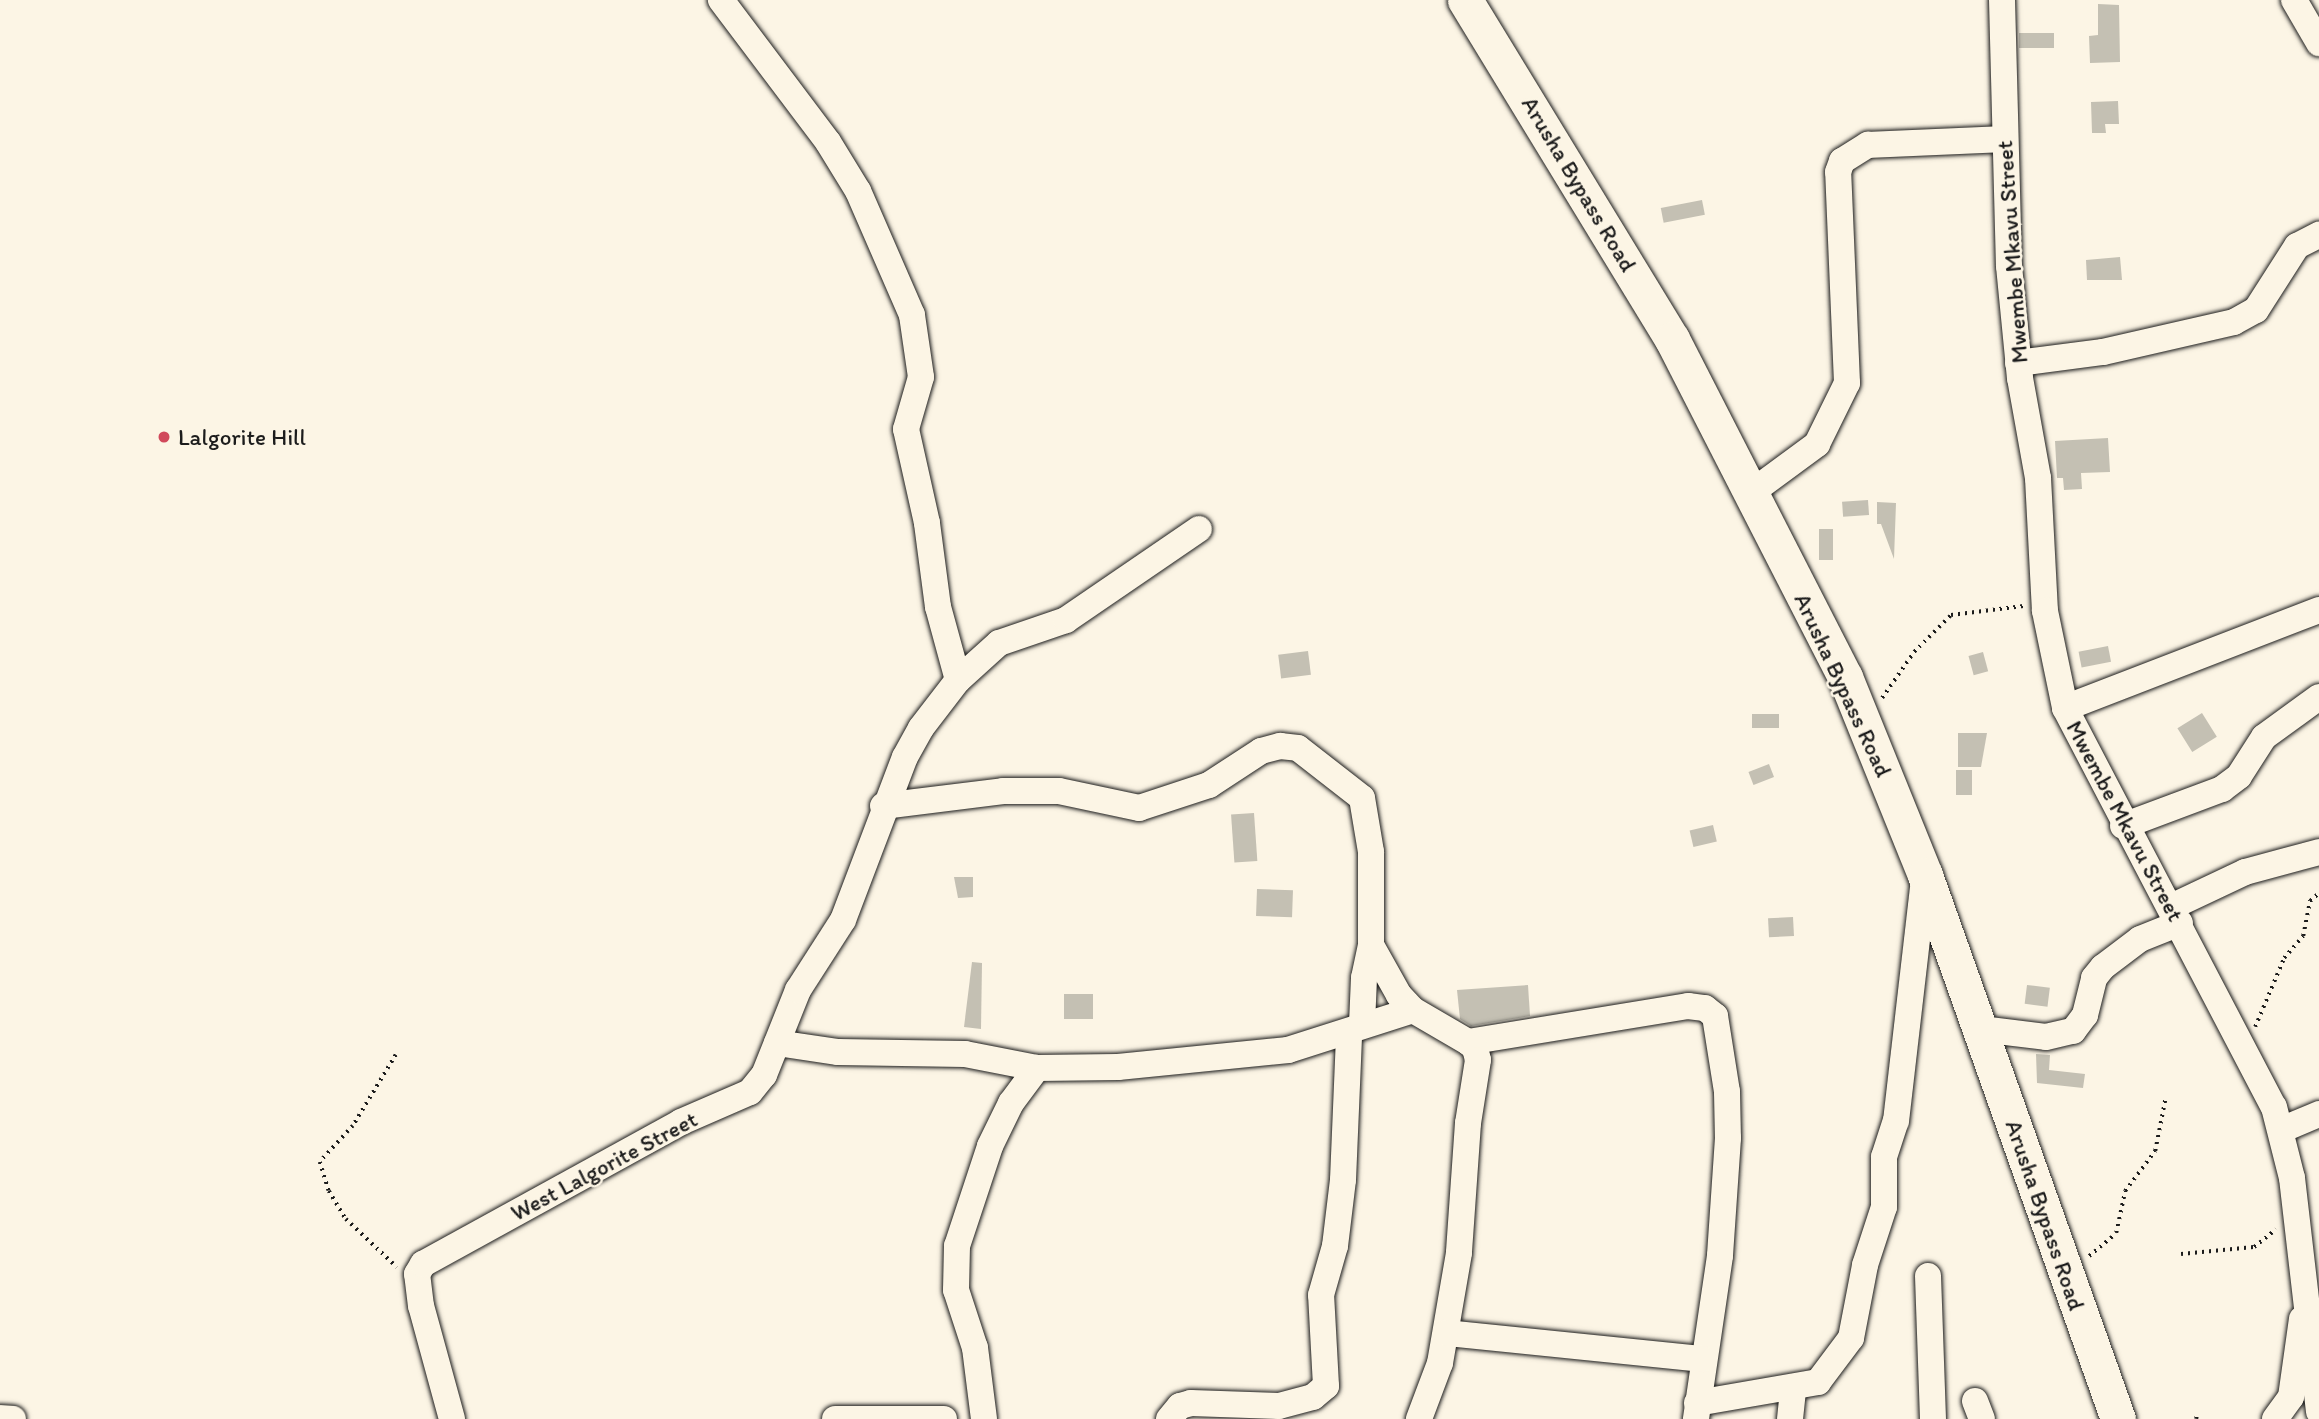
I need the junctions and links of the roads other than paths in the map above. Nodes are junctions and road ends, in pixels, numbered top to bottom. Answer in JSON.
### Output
{"nodes":[{"id":1,"x":1465,"y":0,"type":"edge"},
{"id":2,"x":2002,"y":0,"type":"edge"},
{"id":3,"x":2294,"y":0,"type":"edge"},
{"id":4,"x":731,"y":3,"type":"edge"},
{"id":5,"x":2319,"y":43,"type":"edge"},
{"id":6,"x":2004,"y":139,"type":"junction"},
{"id":7,"x":2319,"y":235,"type":"edge"},
{"id":8,"x":2018,"y":363,"type":"junction"},
{"id":9,"x":1752,"y":492,"type":"junction"},
{"id":10,"x":1199,"y":529,"type":"dead end"},
{"id":11,"x":2319,"y":610,"type":"edge"},
{"id":12,"x":958,"y":680,"type":"junction"},
{"id":13,"x":2319,"y":697,"type":"edge"},
{"id":14,"x":2065,"y":708,"type":"junction"},
{"id":15,"x":883,"y":806,"type":"junction"},
{"id":16,"x":2123,"y":826,"type":"junction"},
{"id":17,"x":2319,"y":852,"type":"edge"},
{"id":18,"x":1925,"y":875,"type":"junction"},
{"id":19,"x":2176,"y":915,"type":"junction"},
{"id":20,"x":1371,"y":945,"type":"junction"},
{"id":21,"x":1413,"y":1010,"type":"junction"},
{"id":22,"x":1355,"y":1029,"type":"junction"},
{"id":23,"x":1981,"y":1029,"type":"junction"},
{"id":24,"x":1468,"y":1042,"type":"junction"},
{"id":25,"x":777,"y":1043,"type":"junction"},
{"id":26,"x":1037,"y":1068,"type":"junction"},
{"id":27,"x":2319,"y":1114,"type":"edge"},
{"id":28,"x":2281,"y":1130,"type":"junction"},
{"id":29,"x":1928,"y":1276,"type":"dead end"},
{"id":30,"x":2308,"y":1306,"type":"junction"},
{"id":31,"x":1446,"y":1333,"type":"junction"},
{"id":32,"x":1703,"y":1359,"type":"junction"},
{"id":33,"x":1793,"y":1388,"type":"junction"},
{"id":34,"x":2319,"y":1410,"type":"edge"},
{"id":35,"x":1697,"y":1411,"type":"edge"},
{"id":36,"x":0,"y":1418,"type":"edge"},
{"id":37,"x":13,"y":1419,"type":"edge"},
{"id":38,"x":452,"y":1419,"type":"edge"},
{"id":39,"x":835,"y":1419,"type":"edge"},
{"id":40,"x":944,"y":1419,"type":"edge"},
{"id":41,"x":984,"y":1419,"type":"edge"},
{"id":42,"x":1170,"y":1419,"type":"edge"},
{"id":43,"x":1419,"y":1419,"type":"edge"},
{"id":44,"x":1790,"y":1419,"type":"edge"},
{"id":45,"x":1933,"y":1419,"type":"edge"},
{"id":46,"x":2118,"y":1419,"type":"edge"},
{"id":47,"x":2276,"y":1419,"type":"edge"}],
"edges":[{"from":1,"to":9,"type":"main road","name":"Arusha Bypass Road"},
{"from":2,"to":6,"type":"street","name":"Mwembe Mkavu Street"},
{"from":3,"to":5,"type":"street"},
{"from":4,"to":12,"type":"street"},
{"from":6,"to":8,"type":"street","name":"Mwembe Mkavu Street"},
{"from":6,"to":9,"type":"street"},
{"from":7,"to":8,"type":"street"},
{"from":8,"to":14,"type":"street","name":"Mwembe Mkavu Street"},
{"from":9,"to":18,"type":"main road","name":"Arusha Bypass Road"},
{"from":10,"to":12,"type":"street","name":"West Lalgorite Street"},
{"from":11,"to":14,"type":"street"},
{"from":12,"to":15,"type":"street","name":"West Lalgorite Street"},
{"from":13,"to":16,"type":"street"},
{"from":14,"to":16,"type":"street","name":"Mwembe Mkavu Street"},
{"from":15,"to":20,"type":"street"},
{"from":15,"to":25,"type":"street","name":"West Lalgorite Street"},
{"from":16,"to":19,"type":"street","name":"Mwembe Mkavu Street"},
{"from":17,"to":19,"type":"street"},
{"from":18,"to":23,"type":"main road","name":"Arusha Bypass Road"},
{"from":18,"to":33,"type":"street"},
{"from":19,"to":23,"type":"street"},
{"from":19,"to":28,"type":"street","name":"Mwembe Mkavu Street"},
{"from":20,"to":21,"type":"street"},
{"from":20,"to":22,"type":"street"},
{"from":21,"to":22,"type":"street"},
{"from":21,"to":24,"type":"street"},
{"from":22,"to":26,"type":"street"},
{"from":22,"to":42,"type":"street"},
{"from":23,"to":46,"type":"main road","name":"Arusha Bypass Road"},
{"from":24,"to":31,"type":"street"},
{"from":24,"to":32,"type":"street"},
{"from":25,"to":26,"type":"street"},
{"from":25,"to":38,"type":"street","name":"West Lalgorite Street"},
{"from":26,"to":41,"type":"street"},
{"from":27,"to":28,"type":"street"},
{"from":28,"to":30,"type":"street","name":"Mwembe Mkavu Street"},
{"from":29,"to":45,"type":"street"},
{"from":30,"to":34,"type":"street","name":"Mwembe Mkavu Street"},
{"from":30,"to":47,"type":"street"},
{"from":31,"to":32,"type":"street"},
{"from":31,"to":43,"type":"street"},
{"from":32,"to":35,"type":"street"},
{"from":33,"to":35,"type":"street"},
{"from":33,"to":44,"type":"street"},
{"from":36,"to":37,"type":"street"},
{"from":39,"to":40,"type":"street"}]}
